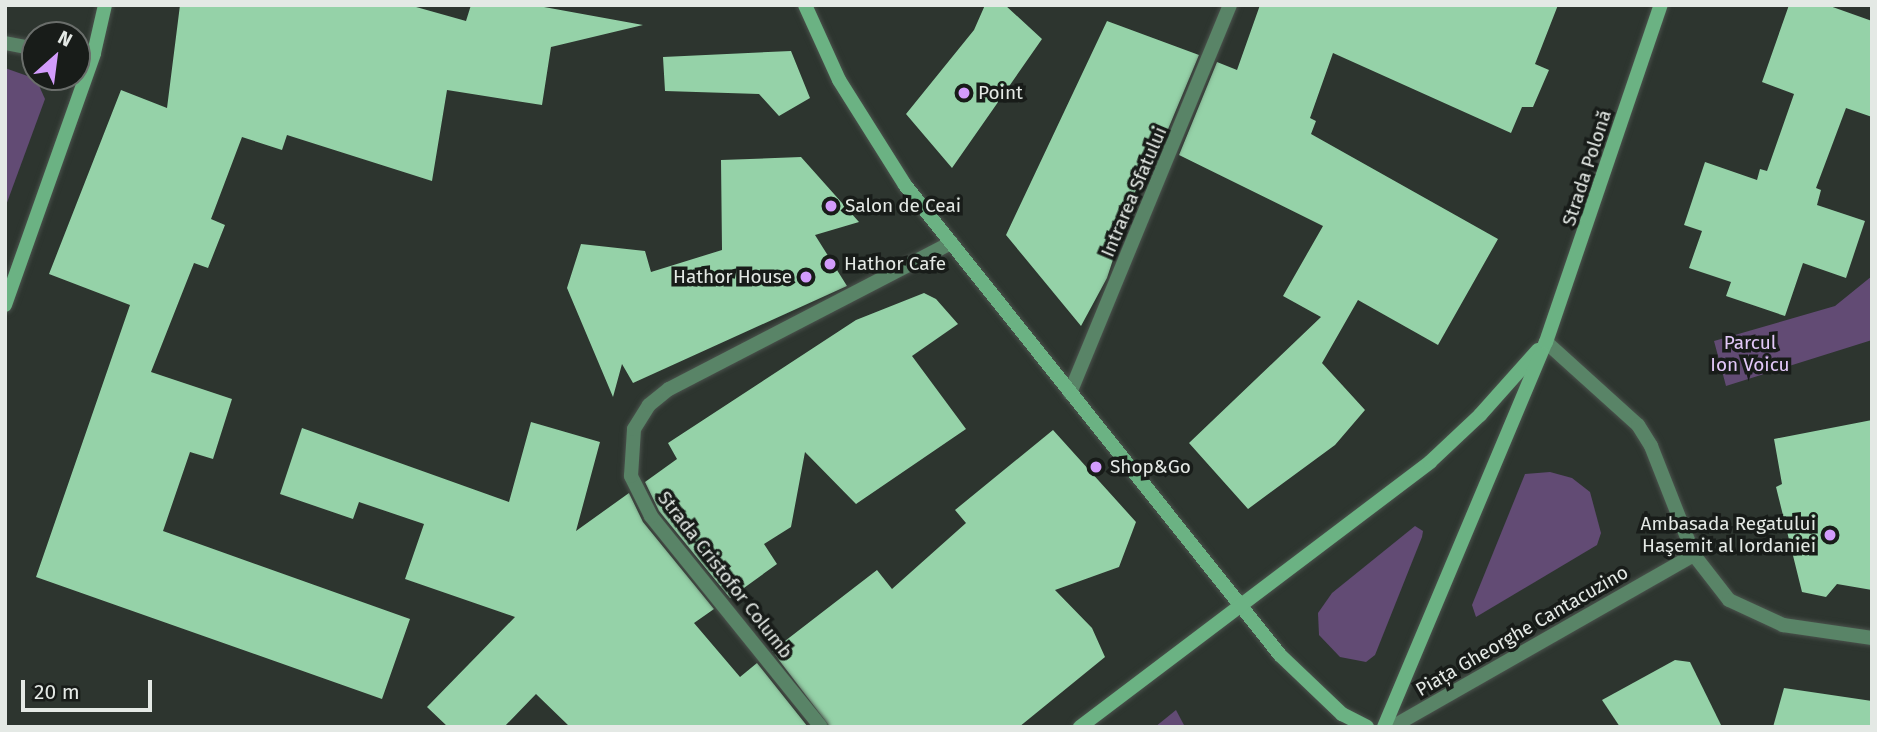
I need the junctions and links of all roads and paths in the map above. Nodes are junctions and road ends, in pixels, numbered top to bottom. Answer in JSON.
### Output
{"nodes":[{"id":1,"x":105,"y":5,"type":"edge"},
{"id":2,"x":805,"y":5,"type":"edge"},
{"id":3,"x":1230,"y":5,"type":"edge"},
{"id":4,"x":1661,"y":5,"type":"edge"},
{"id":5,"x":91,"y":53,"type":"edge"},
{"id":6,"x":94,"y":53,"type":"junction"},
{"id":7,"x":951,"y":243,"type":"junction"},
{"id":8,"x":5,"y":305,"type":"edge"},
{"id":9,"x":1546,"y":341,"type":"junction"},
{"id":10,"x":1070,"y":393,"type":"junction"},
{"id":11,"x":1694,"y":555,"type":"junction"},
{"id":12,"x":1241,"y":605,"type":"junction"},
{"id":13,"x":1872,"y":638,"type":"edge"},
{"id":14,"x":821,"y":727,"type":"edge"},
{"id":15,"x":1080,"y":727,"type":"edge"},
{"id":16,"x":1367,"y":727,"type":"edge"},
{"id":17,"x":1384,"y":727,"type":"edge"},
{"id":18,"x":1392,"y":727,"type":"edge"}],
"edges":[{"from":1,"to":6,"type":"street"},
{"from":2,"to":7,"type":"street"},
{"from":3,"to":10,"type":"street","name":"Intrarea Sfatului"},
{"from":4,"to":9,"type":"street","name":"Strada Polonă"},
{"from":5,"to":6,"type":"street"},
{"from":6,"to":8,"type":"street"},
{"from":7,"to":10,"type":"street"},
{"from":7,"to":14,"type":"street","name":"Strada Cristofor Columb"},
{"from":9,"to":11,"type":"street"},
{"from":9,"to":12,"type":"street"},
{"from":9,"to":17,"type":"street","name":"Piața Gheorghe Cantacuzino"},
{"from":10,"to":12,"type":"street"},
{"from":11,"to":13,"type":"street"},
{"from":11,"to":18,"type":"street","name":"Piața Gheorghe Cantacuzino"},
{"from":12,"to":15,"type":"street"},
{"from":12,"to":16,"type":"street"}]}
